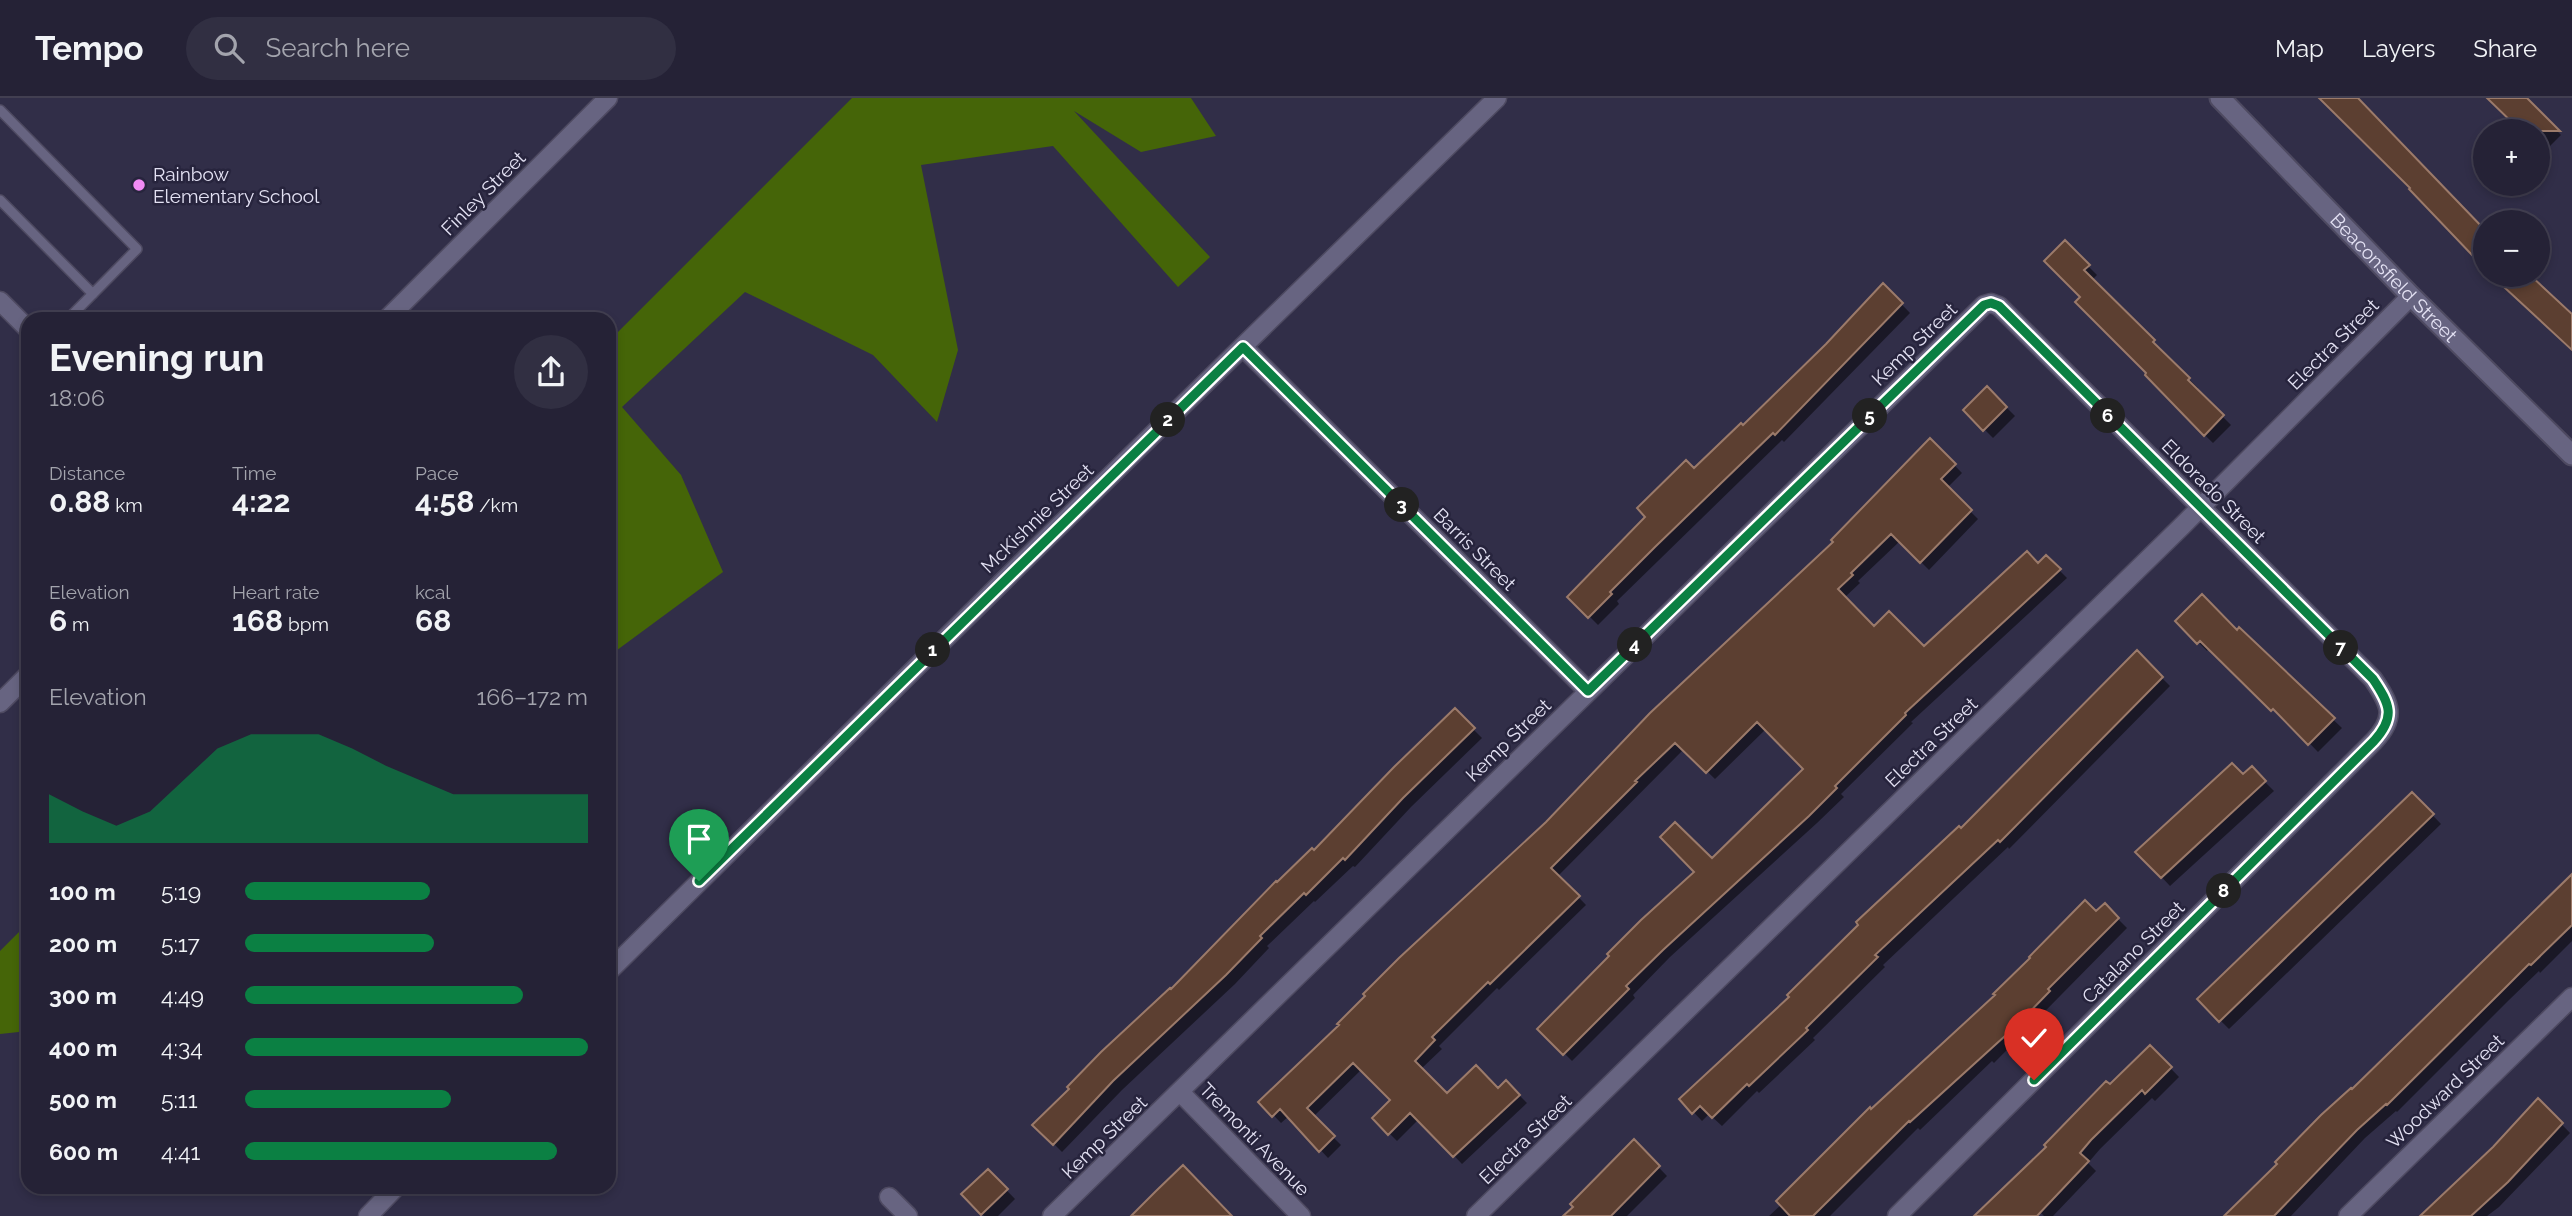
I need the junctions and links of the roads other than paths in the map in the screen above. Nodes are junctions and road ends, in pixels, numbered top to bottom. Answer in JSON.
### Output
{"nodes":[{"id":1,"x":608,"y":98,"type":"edge"},
{"id":2,"x":1497,"y":98,"type":"edge"},
{"id":3,"x":2220,"y":98,"type":"edge"},
{"id":4,"x":0,"y":110,"type":"edge"},
{"id":5,"x":0,"y":200,"type":"edge"},
{"id":6,"x":93,"y":294,"type":"junction"},
{"id":7,"x":2411,"y":296,"type":"junction"},
{"id":8,"x":0,"y":301,"type":"edge"},
{"id":9,"x":1999,"y":306,"type":"joint"},
{"id":10,"x":75,"y":312,"type":"edge"},
{"id":11,"x":394,"y":312,"type":"edge"},
{"id":12,"x":21,"y":322,"type":"edge"},
{"id":13,"x":1243,"y":347,"type":"junction"},
{"id":14,"x":2572,"y":455,"type":"edge"},
{"id":15,"x":2200,"y":508,"type":"junction"},
{"id":16,"x":21,"y":682,"type":"edge"},
{"id":17,"x":1588,"y":691,"type":"junction"},
{"id":18,"x":0,"y":703,"type":"edge"},
{"id":19,"x":2390,"y":712,"type":"joint"},
{"id":20,"x":616,"y":964,"type":"edge"},
{"id":21,"x":2572,"y":997,"type":"edge"},
{"id":22,"x":1180,"y":1092,"type":"junction"},
{"id":23,"x":389,"y":1194,"type":"edge"},
{"id":24,"x":888,"y":1197,"type":"dead end"},
{"id":25,"x":368,"y":1216,"type":"edge"},
{"id":26,"x":908,"y":1216,"type":"edge"},
{"id":27,"x":1052,"y":1216,"type":"edge"},
{"id":28,"x":1301,"y":1216,"type":"edge"},
{"id":29,"x":1476,"y":1216,"type":"edge"},
{"id":30,"x":1897,"y":1216,"type":"edge"},
{"id":31,"x":2348,"y":1216,"type":"edge"}],
"edges":[{"from":1,"to":11,"type":"street","name":"Finley Street"},
{"from":2,"to":13,"type":"street","name":"McKishnie Street"},
{"from":3,"to":7,"type":"street","name":"Beaconsfield Street"},
{"from":4,"to":6,"type":"lane"},
{"from":5,"to":6,"type":"lane"},
{"from":6,"to":10,"type":"lane"},
{"from":7,"to":14,"type":"street","name":"Beaconsfield Street"},
{"from":7,"to":15,"type":"street","name":"Electra Street"},
{"from":8,"to":12,"type":"street"},
{"from":9,"to":15,"type":"street","name":"Eldorado Street"},
{"from":9,"to":17,"type":"street","name":"Kemp Street"},
{"from":13,"to":17,"type":"street","name":"Barris Street"},
{"from":13,"to":20,"type":"street","name":"McKishnie Street"},
{"from":15,"to":19,"type":"street","name":"Eldorado Street"},
{"from":15,"to":29,"type":"street","name":"Electra Street"},
{"from":16,"to":18,"type":"street"},
{"from":17,"to":22,"type":"street","name":"Kemp Street"},
{"from":19,"to":30,"type":"street","name":"Catalano Street"},
{"from":21,"to":31,"type":"street","name":"Woodward Street"},
{"from":22,"to":27,"type":"street","name":"Kemp Street"},
{"from":22,"to":28,"type":"street","name":"Tremonti Avenue"},
{"from":23,"to":25,"type":"street"},
{"from":24,"to":26,"type":"street"}]}
